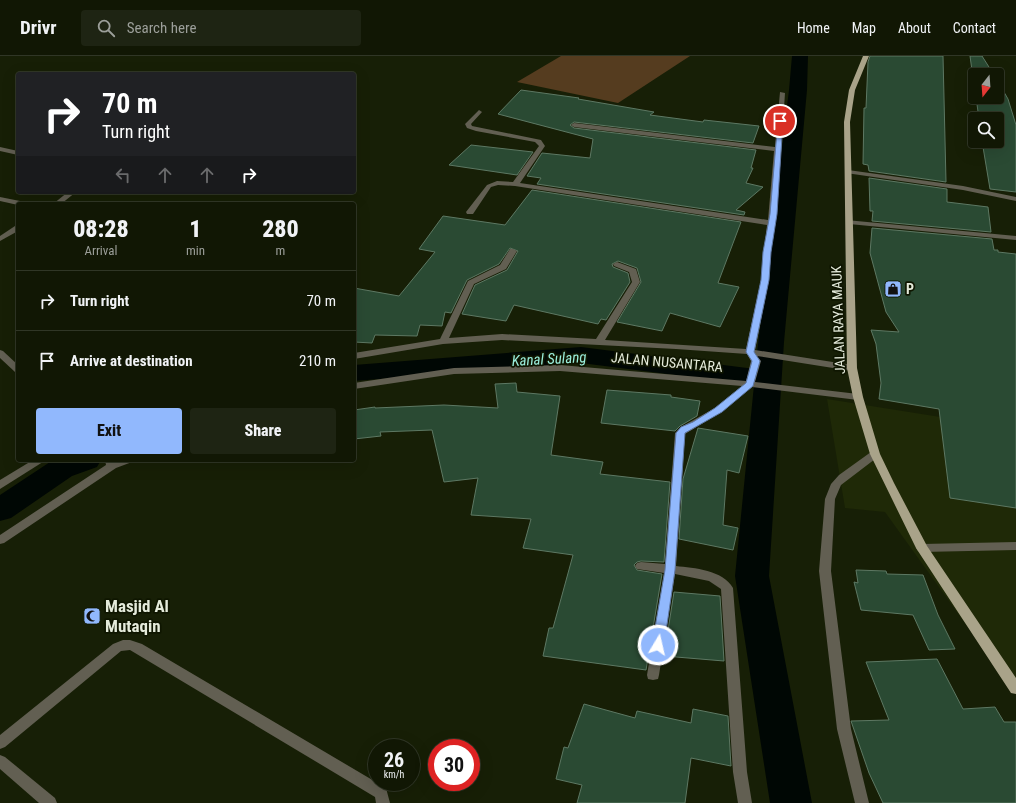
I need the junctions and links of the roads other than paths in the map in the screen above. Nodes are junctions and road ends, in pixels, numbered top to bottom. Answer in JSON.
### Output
{"nodes":[{"id":1,"x":866,"y":56,"type":"edge"},
{"id":2,"x":782,"y":93,"type":"dead end"},
{"id":3,"x":479,"y":112,"type":"dead end"},
{"id":4,"x":574,"y":125,"type":"dead end"},
{"id":5,"x":0,"y":149,"type":"edge"},
{"id":6,"x":778,"y":149,"type":"junction"},
{"id":7,"x":16,"y":153,"type":"edge"},
{"id":8,"x":848,"y":172,"type":"junction"},
{"id":9,"x":515,"y":184,"type":"junction"},
{"id":10,"x":70,"y":194,"type":"edge"},
{"id":11,"x":0,"y":199,"type":"edge"},
{"id":12,"x":1016,"y":199,"type":"edge"},
{"id":13,"x":60,"y":202,"type":"edge"},
{"id":14,"x":16,"y":203,"type":"edge"},
{"id":15,"x":470,"y":212,"type":"dead end"},
{"id":16,"x":849,"y":222,"type":"junction"},
{"id":17,"x":772,"y":223,"type":"junction"},
{"id":18,"x":16,"y":229,"type":"edge"},
{"id":19,"x":0,"y":238,"type":"edge"},
{"id":20,"x":1016,"y":238,"type":"edge"},
{"id":21,"x":513,"y":250,"type":"dead end"},
{"id":22,"x":617,"y":264,"type":"dead end"},
{"id":23,"x":443,"y":341,"type":"junction"},
{"id":24,"x":599,"y":342,"type":"junction"},
{"id":25,"x":750,"y":352,"type":"junction"},
{"id":26,"x":0,"y":353,"type":"edge"},
{"id":27,"x":356,"y":356,"type":"edge"},
{"id":28,"x":758,"y":358,"type":"junction"},
{"id":29,"x":16,"y":368,"type":"edge"},
{"id":30,"x":852,"y":368,"type":"junction"},
{"id":31,"x":750,"y":382,"type":"junction"},
{"id":32,"x":356,"y":386,"type":"edge"},
{"id":33,"x":858,"y":397,"type":"junction"},
{"id":34,"x":875,"y":454,"type":"junction"},
{"id":35,"x":37,"y":462,"type":"edge"},
{"id":36,"x":111,"y":463,"type":"edge"},
{"id":37,"x":0,"y":485,"type":"edge"},
{"id":38,"x":0,"y":540,"type":"edge"},
{"id":39,"x":1016,"y":546,"type":"edge"},
{"id":40,"x":922,"y":548,"type":"junction"},
{"id":41,"x":641,"y":566,"type":"dead end"},
{"id":42,"x":670,"y":570,"type":"junction"},
{"id":43,"x":654,"y":675,"type":"dead end"},
{"id":44,"x":1016,"y":689,"type":"edge"},
{"id":45,"x":0,"y":742,"type":"edge"},
{"id":46,"x":0,"y":761,"type":"edge"},
{"id":47,"x":50,"y":803,"type":"edge"},
{"id":48,"x":384,"y":803,"type":"edge"},
{"id":49,"x":745,"y":803,"type":"edge"},
{"id":50,"x":862,"y":803,"type":"edge"}],
"edges":[{"from":1,"to":8,"type":"main road","name":"JALAN RAYA MAUK"},
{"from":2,"to":6,"type":"street"},
{"from":3,"to":9,"type":"street"},
{"from":4,"to":6,"type":"street"},
{"from":5,"to":7,"type":"street"},
{"from":6,"to":17,"type":"street"},
{"from":8,"to":12,"type":"street"},
{"from":8,"to":16,"type":"main road","name":"JALAN RAYA MAUK"},
{"from":9,"to":15,"type":"street"},
{"from":9,"to":17,"type":"street"},
{"from":10,"to":13,"type":"street"},
{"from":11,"to":14,"type":"street"},
{"from":16,"to":20,"type":"street"},
{"from":16,"to":30,"type":"main road","name":"JALAN RAYA MAUK"},
{"from":17,"to":25,"type":"street"},
{"from":18,"to":19,"type":"street"},
{"from":21,"to":23,"type":"street"},
{"from":22,"to":24,"type":"street"},
{"from":23,"to":24,"type":"street"},
{"from":23,"to":27,"type":"street"},
{"from":24,"to":25,"type":"street"},
{"from":25,"to":28,"type":"street"},
{"from":26,"to":29,"type":"street"},
{"from":28,"to":30,"type":"street"},
{"from":28,"to":31,"type":"street"},
{"from":30,"to":33,"type":"main road","name":"JALAN RAYA MAUK"},
{"from":31,"to":32,"type":"street","name":"JALAN NUSANTARA"},
{"from":31,"to":33,"type":"street","name":"JALAN NUSANTARA"},
{"from":31,"to":42,"type":"street"},
{"from":33,"to":34,"type":"main road","name":"JALAN RAYA MAUK"},
{"from":34,"to":40,"type":"main road","name":"JALAN RAYA MAUK"},
{"from":34,"to":50,"type":"street"},
{"from":35,"to":37,"type":"street"},
{"from":36,"to":38,"type":"street"},
{"from":39,"to":40,"type":"street"},
{"from":40,"to":44,"type":"main road","name":"JALAN RAYA MAUK"},
{"from":41,"to":42,"type":"street"},
{"from":42,"to":43,"type":"street"},
{"from":42,"to":49,"type":"street"},
{"from":45,"to":48,"type":"street"},
{"from":46,"to":47,"type":"street"}]}
